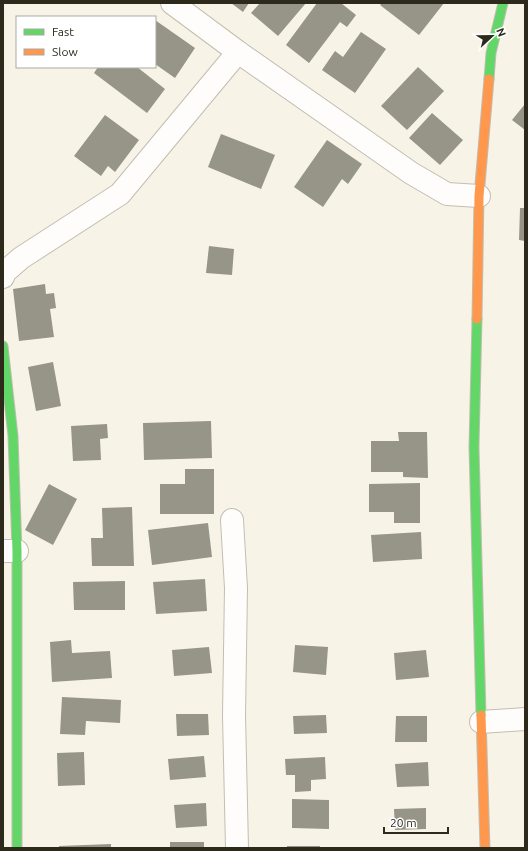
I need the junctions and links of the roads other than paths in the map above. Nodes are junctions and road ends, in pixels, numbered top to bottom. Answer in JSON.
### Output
{"nodes":[{"id":1,"x":172,"y":3,"type":"edge"},
{"id":2,"x":503,"y":3,"type":"edge"},
{"id":3,"x":238,"y":52,"type":"junction"},
{"id":4,"x":479,"y":196,"type":"junction"},
{"id":5,"x":3,"y":277,"type":"edge"},
{"id":6,"x":3,"y":346,"type":"edge"},
{"id":7,"x":232,"y":520,"type":"dead end"},
{"id":8,"x":10,"y":551,"type":"edge"},
{"id":9,"x":525,"y":719,"type":"edge"},
{"id":10,"x":481,"y":722,"type":"junction"},
{"id":11,"x":10,"y":787,"type":"edge"},
{"id":12,"x":17,"y":848,"type":"edge"},
{"id":13,"x":237,"y":848,"type":"edge"},
{"id":14,"x":485,"y":848,"type":"edge"}],
"edges":[{"from":1,"to":3,"type":"street"},
{"from":2,"to":4,"type":"street"},
{"from":3,"to":4,"type":"street"},
{"from":3,"to":5,"type":"street"},
{"from":4,"to":10,"type":"street"},
{"from":6,"to":8,"type":"street"},
{"from":7,"to":13,"type":"street"},
{"from":8,"to":11,"type":"street"},
{"from":9,"to":10,"type":"street"},
{"from":10,"to":14,"type":"street"},
{"from":11,"to":12,"type":"street"}]}
